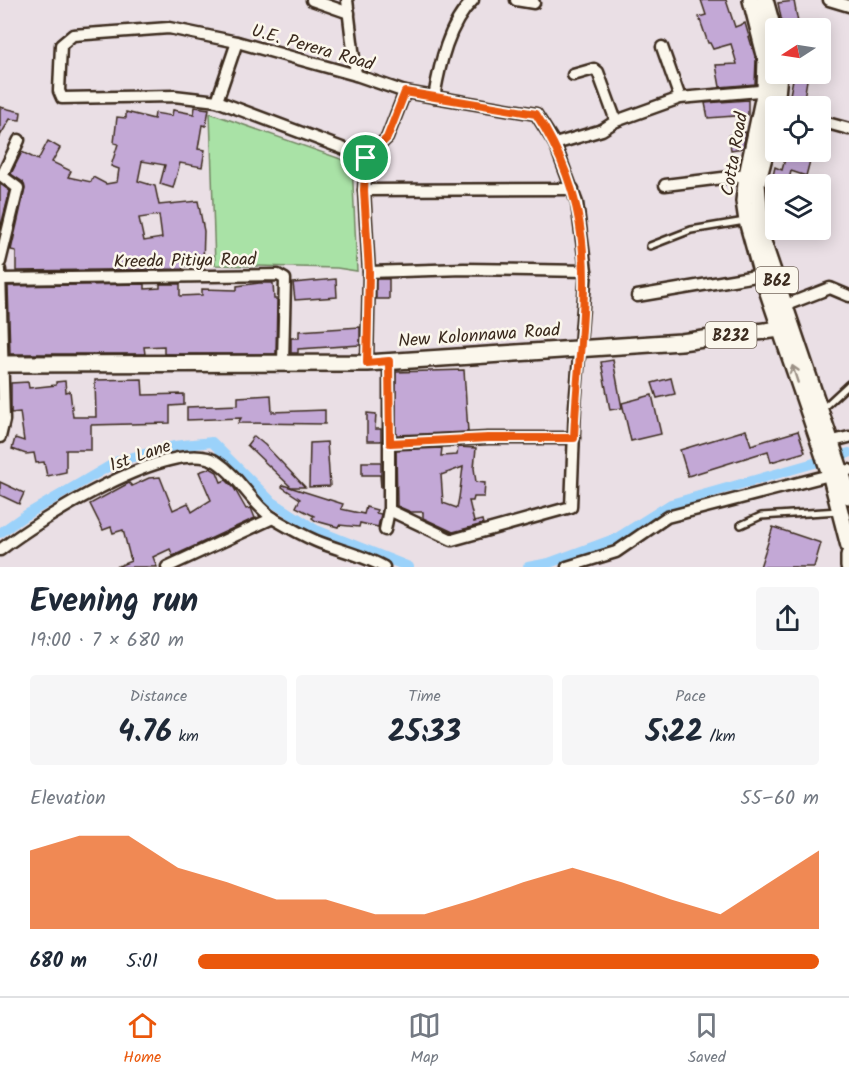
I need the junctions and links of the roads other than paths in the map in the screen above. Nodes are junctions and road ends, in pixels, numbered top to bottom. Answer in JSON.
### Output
{"nodes":[{"id":1,"x":312,"y":0,"type":"edge"},
{"id":2,"x":347,"y":0,"type":"edge"},
{"id":3,"x":473,"y":0,"type":"edge"},
{"id":4,"x":516,"y":0,"type":"edge"},
{"id":5,"x":751,"y":0,"type":"edge"},
{"id":6,"x":765,"y":0,"type":"edge"},
{"id":7,"x":829,"y":0,"type":"edge"},
{"id":8,"x":534,"y":3,"type":"dead end"},
{"id":9,"x":849,"y":6,"type":"edge"},
{"id":10,"x":349,"y":13,"type":"junction"},
{"id":11,"x":770,"y":18,"type":"edge"},
{"id":12,"x":237,"y":42,"type":"junction"},
{"id":13,"x":662,"y":47,"type":"dead end"},
{"id":14,"x":356,"y":75,"type":"junction"},
{"id":15,"x":573,"y":75,"type":"dead end"},
{"id":16,"x":775,"y":84,"type":"edge"},
{"id":17,"x":772,"y":90,"type":"junction"},
{"id":18,"x":405,"y":92,"type":"junction"},
{"id":19,"x":772,"y":96,"type":"edge"},
{"id":20,"x":434,"y":97,"type":"junction"},
{"id":21,"x":680,"y":98,"type":"junction"},
{"id":22,"x":217,"y":100,"type":"junction"},
{"id":23,"x":615,"y":121,"type":"junction"},
{"id":24,"x":831,"y":124,"type":"edge"},
{"id":25,"x":765,"y":127,"type":"edge"},
{"id":26,"x":849,"y":129,"type":"edge"},
{"id":27,"x":19,"y":140,"type":"dead end"},
{"id":28,"x":765,"y":143,"type":"edge"},
{"id":29,"x":555,"y":144,"type":"junction"},
{"id":30,"x":366,"y":158,"type":"junction"},
{"id":31,"x":747,"y":175,"type":"junction"},
{"id":32,"x":666,"y":185,"type":"dead end"},
{"id":33,"x":573,"y":189,"type":"junction"},
{"id":34,"x":364,"y":190,"type":"junction"},
{"id":35,"x":747,"y":220,"type":"junction"},
{"id":36,"x":650,"y":246,"type":"dead end"},
{"id":37,"x":0,"y":262,"type":"edge"},
{"id":38,"x":586,"y":270,"type":"junction"},
{"id":39,"x":369,"y":272,"type":"junction"},
{"id":40,"x":1,"y":275,"type":"edge"},
{"id":41,"x":762,"y":276,"type":"junction"},
{"id":42,"x":637,"y":296,"type":"dead end"},
{"id":43,"x":849,"y":296,"type":"edge"},
{"id":44,"x":786,"y":305,"type":"junction"},
{"id":45,"x":780,"y":329,"type":"junction"},
{"id":46,"x":579,"y":348,"type":"junction"},
{"id":47,"x":389,"y":361,"type":"junction"},
{"id":48,"x":283,"y":362,"type":"junction"},
{"id":49,"x":367,"y":363,"type":"junction"},
{"id":50,"x":1,"y":364,"type":"edge"},
{"id":51,"x":849,"y":384,"type":"edge"},
{"id":52,"x":815,"y":412,"type":"junction"},
{"id":53,"x":0,"y":437,"type":"edge"},
{"id":54,"x":849,"y":437,"type":"edge"},
{"id":55,"x":574,"y":438,"type":"junction"},
{"id":56,"x":390,"y":443,"type":"junction"},
{"id":57,"x":829,"y":445,"type":"junction"},
{"id":58,"x":841,"y":473,"type":"edge"},
{"id":59,"x":849,"y":496,"type":"edge"},
{"id":60,"x":389,"y":510,"type":"junction"},
{"id":61,"x":841,"y":511,"type":"junction"},
{"id":62,"x":273,"y":518,"type":"junction"},
{"id":63,"x":741,"y":525,"type":"dead end"},
{"id":64,"x":385,"y":530,"type":"dead end"},
{"id":65,"x":849,"y":546,"type":"edge"},
{"id":66,"x":0,"y":550,"type":"edge"},
{"id":67,"x":849,"y":555,"type":"edge"},
{"id":68,"x":167,"y":567,"type":"edge"},
{"id":69,"x":384,"y":567,"type":"edge"},
{"id":70,"x":567,"y":567,"type":"edge"},
{"id":71,"x":849,"y":567,"type":"edge"}],
"edges":[{"from":1,"to":10,"type":"street"},
{"from":2,"to":10,"type":"street"},
{"from":3,"to":20,"type":"street"},
{"from":4,"to":8,"type":"street"},
{"from":5,"to":17,"type":"main road","name":"Cotta Road","number":"B62"},
{"from":6,"to":11,"type":"main road"},
{"from":7,"to":9,"type":"street"},
{"from":10,"to":14,"type":"street"},
{"from":12,"to":14,"type":"street","name":"U.E. Perera Road"},
{"from":12,"to":22,"type":"street"},
{"from":12,"to":22,"type":"street","name":"U.E. Perera Road"},
{"from":13,"to":21,"type":"street"},
{"from":14,"to":18,"type":"street","name":"U.E. Perera Road"},
{"from":15,"to":23,"type":"street"},
{"from":16,"to":17,"type":"main road","name":"Cotta Road","number":"B62"},
{"from":17,"to":19,"type":"main road","name":"Cotta Road","number":"B62"},
{"from":17,"to":21,"type":"street"},
{"from":18,"to":20,"type":"street","name":"U.E. Perera Road"},
{"from":18,"to":30,"type":"street"},
{"from":20,"to":29,"type":"street","name":"U.E. Perera Road"},
{"from":21,"to":23,"type":"street"},
{"from":22,"to":30,"type":"street","name":"U.E. Perera Road"},
{"from":23,"to":29,"type":"street"},
{"from":24,"to":26,"type":"street"},
{"from":25,"to":31,"type":"main road","name":"Cotta Road","number":"B62"},
{"from":27,"to":37,"type":"street"},
{"from":28,"to":44,"type":"main road","name":"Cotta Road","number":"B62"},
{"from":29,"to":33,"type":"street","name":"U.E. Perera Road"},
{"from":30,"to":34,"type":"street"},
{"from":31,"to":32,"type":"street"},
{"from":31,"to":35,"type":"main road","name":"Cotta Road","number":"B62"},
{"from":33,"to":34,"type":"street"},
{"from":33,"to":38,"type":"street","name":"U.E. Perera Road"},
{"from":34,"to":39,"type":"street"},
{"from":35,"to":36,"type":"lane"},
{"from":35,"to":41,"type":"main road","name":"Cotta Road","number":"B62"},
{"from":38,"to":39,"type":"street"},
{"from":38,"to":46,"type":"street","name":"U.E. Perera Road"},
{"from":39,"to":49,"type":"street"},
{"from":40,"to":48,"type":"street","name":"Kreeda Pitiya Road"},
{"from":40,"to":50,"type":"street"},
{"from":41,"to":42,"type":"street"},
{"from":41,"to":45,"type":"main road","name":"Cotta Road","number":"B62"},
{"from":43,"to":44,"type":"street"},
{"from":44,"to":52,"type":"main road","name":"Cotta Road","number":"B62"},
{"from":45,"to":46,"type":"main road","name":"New Kolonnawa Road","number":"B232"},
{"from":52,"to":45,"type":"main road","name":"Cotta Road","number":"B62","one_way":true},
{"from":46,"to":47,"type":"main road","name":"New Kolonnawa Road","number":"B232"},
{"from":46,"to":55,"type":"street","name":"U.E. Perera Road"},
{"from":47,"to":49,"type":"main road","name":"New Kolonnawa Road","number":"B232"},
{"from":47,"to":56,"type":"street"},
{"from":48,"to":49,"type":"main road","name":"New Kolonnawa Road","number":"B232"},
{"from":48,"to":50,"type":"main road","name":"New Kolonnawa Road","number":"B232"},
{"from":50,"to":53,"type":"street"},
{"from":51,"to":52,"type":"lane"},
{"from":52,"to":57,"type":"main road","name":"Cotta Road","number":"B62"},
{"from":54,"to":57,"type":"street"},
{"from":55,"to":56,"type":"street"},
{"from":55,"to":60,"type":"street","name":"U.E. Perera Road"},
{"from":56,"to":60,"type":"street"},
{"from":57,"to":58,"type":"main road","name":"Cotta Road"},
{"from":58,"to":59,"type":"main road"},
{"from":58,"to":61,"type":"main road"},
{"from":58,"to":70,"type":"street"},
{"from":60,"to":64,"type":"street"},
{"from":61,"to":63,"type":"lane"},
{"from":61,"to":65,"type":"main road"},
{"from":62,"to":66,"type":"street","name":"1st Lane"},
{"from":62,"to":68,"type":"street"},
{"from":62,"to":69,"type":"street","name":"1st Lane"},
{"from":67,"to":71,"type":"main road"}]}
